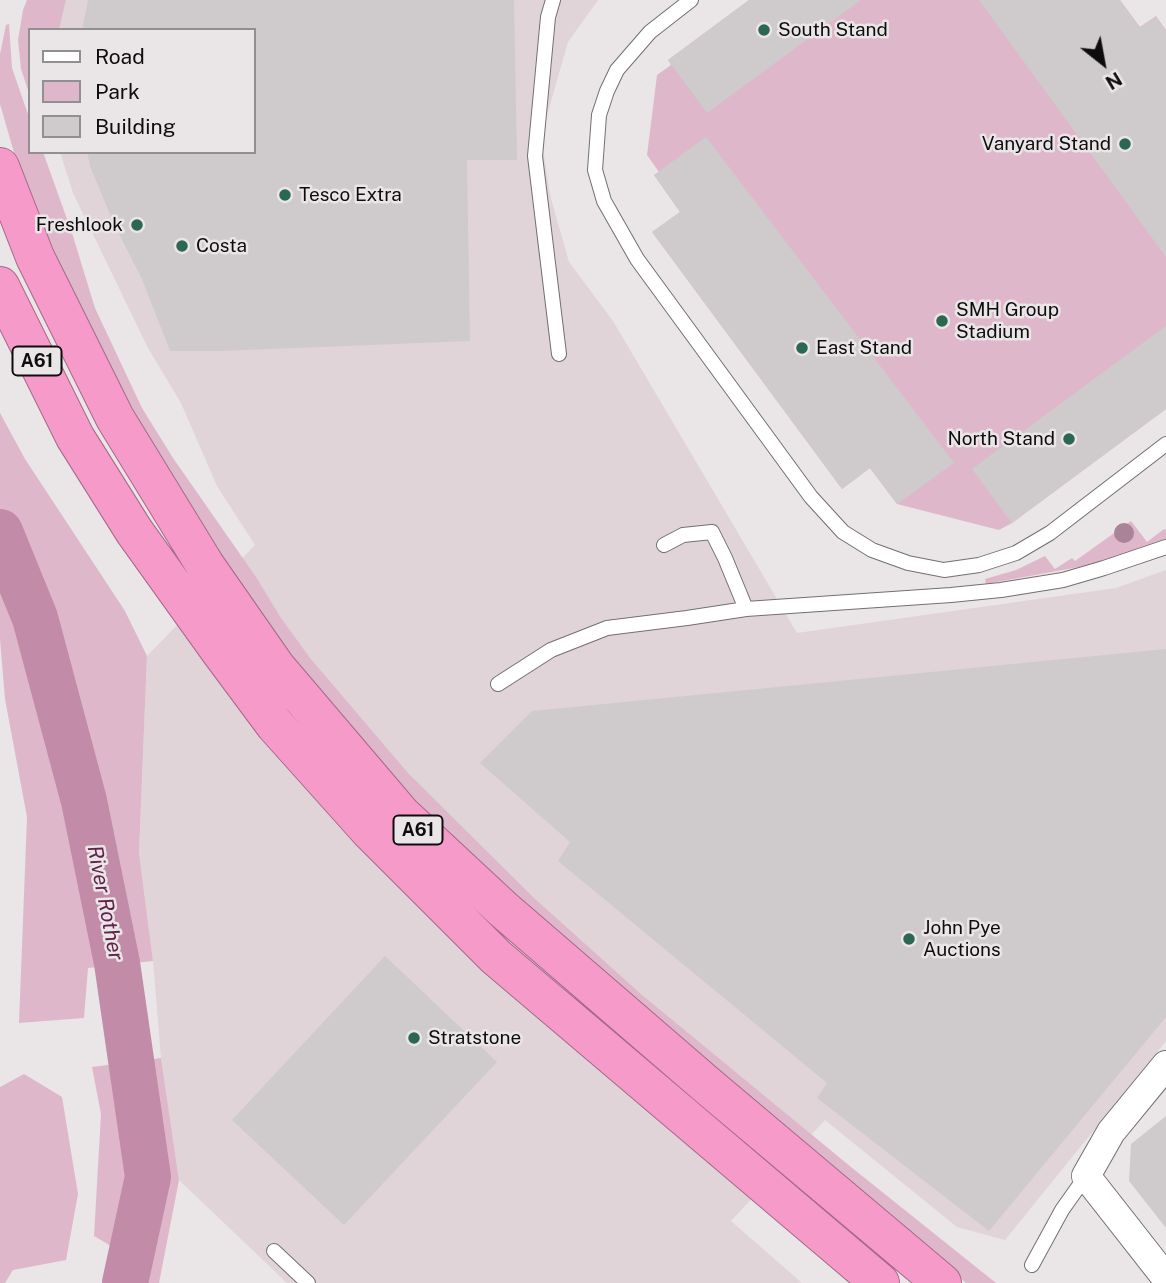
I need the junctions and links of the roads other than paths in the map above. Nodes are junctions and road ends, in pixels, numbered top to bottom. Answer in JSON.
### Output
{"nodes":[{"id":1,"x":553,"y":0,"type":"edge"},
{"id":2,"x":691,"y":0,"type":"edge"},
{"id":3,"x":0,"y":167,"type":"edge"},
{"id":4,"x":0,"y":286,"type":"edge"},
{"id":5,"x":559,"y":354,"type":"dead end"},
{"id":6,"x":1166,"y":444,"type":"edge"},
{"id":7,"x":663,"y":545,"type":"dead end"},
{"id":8,"x":1166,"y":547,"type":"edge"},
{"id":9,"x":746,"y":609,"type":"junction"},
{"id":10,"x":498,"y":684,"type":"dead end"},
{"id":11,"x":1166,"y":1065,"type":"edge"},
{"id":12,"x":1086,"y":1176,"type":"junction"},
{"id":13,"x":274,"y":1251,"type":"dead end"},
{"id":14,"x":1032,"y":1265,"type":"dead end"},
{"id":15,"x":1166,"y":1278,"type":"edge"},
{"id":16,"x":308,"y":1283,"type":"edge"},
{"id":17,"x":880,"y":1283,"type":"edge"},
{"id":18,"x":942,"y":1283,"type":"edge"}],
"edges":[{"from":1,"to":5,"type":"lane"},
{"from":2,"to":6,"type":"lane"},
{"from":3,"to":18,"type":"highway","number":"A61"},
{"from":4,"to":17,"type":"highway","number":"A61"},
{"from":7,"to":9,"type":"lane"},
{"from":8,"to":9,"type":"lane"},
{"from":9,"to":10,"type":"lane"},
{"from":11,"to":12,"type":"street"},
{"from":12,"to":14,"type":"lane"},
{"from":12,"to":15,"type":"street"},
{"from":13,"to":16,"type":"lane"}]}
